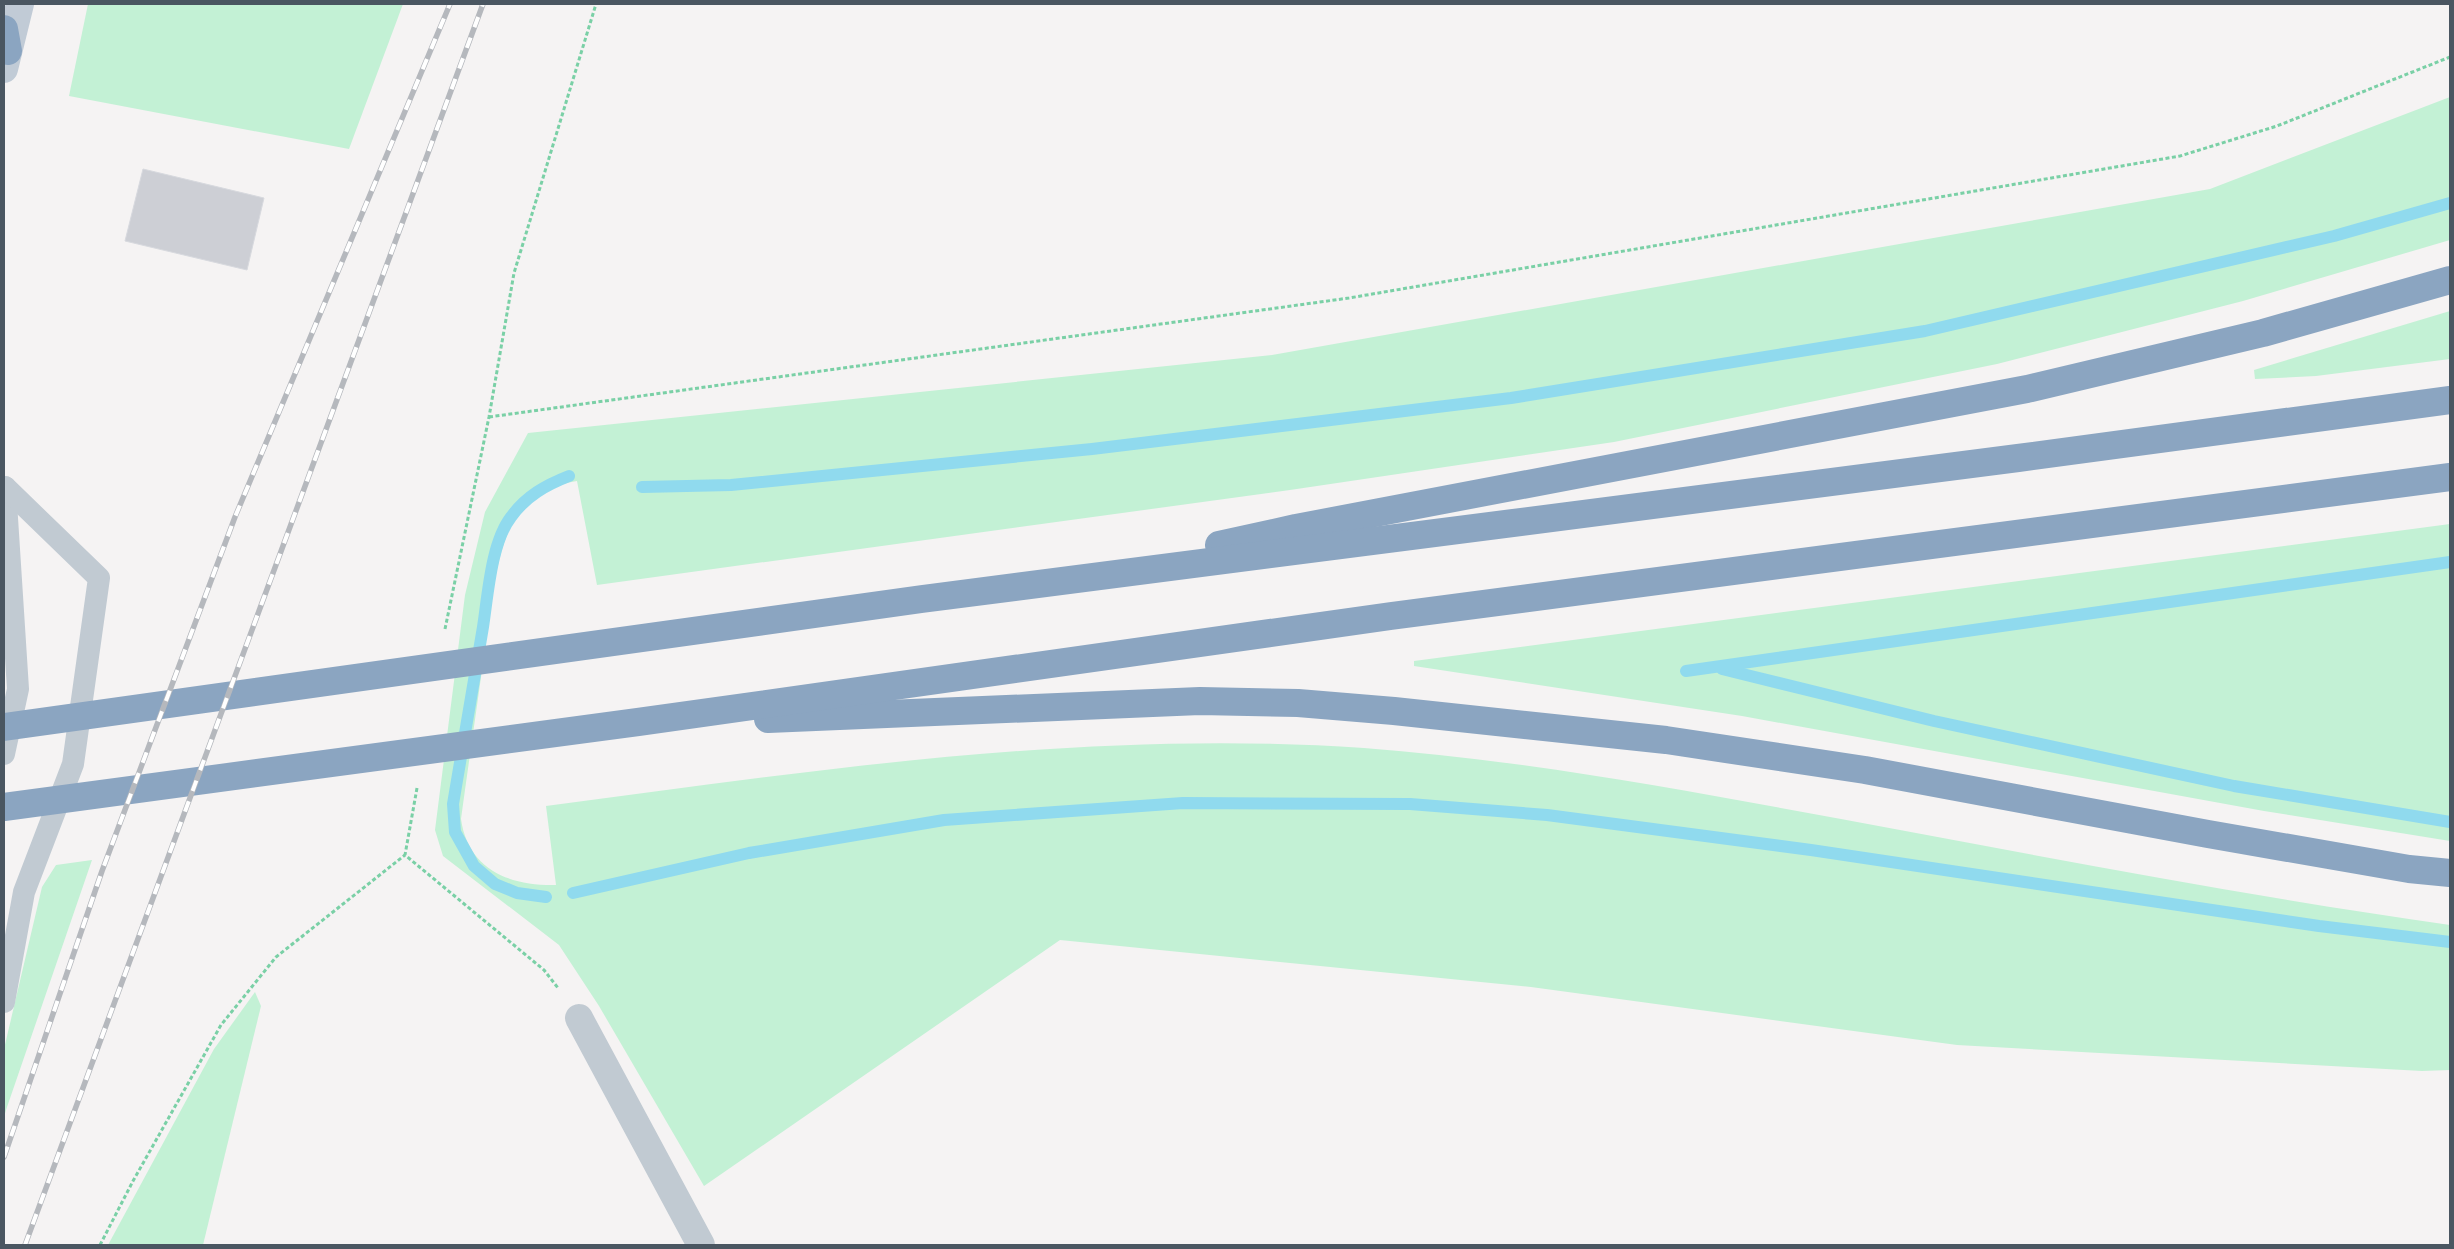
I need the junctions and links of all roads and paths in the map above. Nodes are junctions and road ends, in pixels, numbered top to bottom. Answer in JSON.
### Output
{"nodes":[{"id":1,"x":20,"y":4,"type":"edge"},
{"id":2,"x":596,"y":4,"type":"edge"},
{"id":3,"x":5,"y":49,"type":"edge"},
{"id":4,"x":2450,"y":57,"type":"edge"},
{"id":5,"x":2450,"y":280,"type":"edge"},
{"id":6,"x":2450,"y":400,"type":"edge"},
{"id":7,"x":489,"y":417,"type":"junction"},
{"id":8,"x":2450,"y":477,"type":"edge"},
{"id":9,"x":1052,"y":582,"type":"junction"},
{"id":10,"x":444,"y":638,"type":"dead end"},
{"id":11,"x":638,"y":722,"type":"junction"},
{"id":12,"x":4,"y":727,"type":"edge"},
{"id":13,"x":4,"y":754,"type":"edge"},
{"id":14,"x":417,"y":786,"type":"dead end"},
{"id":15,"x":4,"y":807,"type":"edge"},
{"id":16,"x":405,"y":854,"type":"junction"},
{"id":17,"x":2450,"y":874,"type":"edge"},
{"id":18,"x":4,"y":1002,"type":"edge"},
{"id":19,"x":579,"y":1018,"type":"joint"},
{"id":20,"x":100,"y":1245,"type":"edge"},
{"id":21,"x":701,"y":1245,"type":"edge"}],
"edges":[{"from":1,"to":3,"type":"main road"},
{"from":2,"to":7,"type":"path"},
{"from":4,"to":7,"type":"path"},
{"from":5,"to":9,"type":"highway"},
{"from":6,"to":9,"type":"highway"},
{"from":7,"to":10,"type":"path"},
{"from":8,"to":11,"type":"highway"},
{"from":9,"to":12,"type":"highway"},
{"from":11,"to":15,"type":"highway"},
{"from":11,"to":17,"type":"highway"},
{"from":13,"to":18,"type":"lane"},
{"from":14,"to":16,"type":"path"},
{"from":16,"to":19,"type":"path"},
{"from":16,"to":20,"type":"path"},
{"from":19,"to":21,"type":"street"}]}
